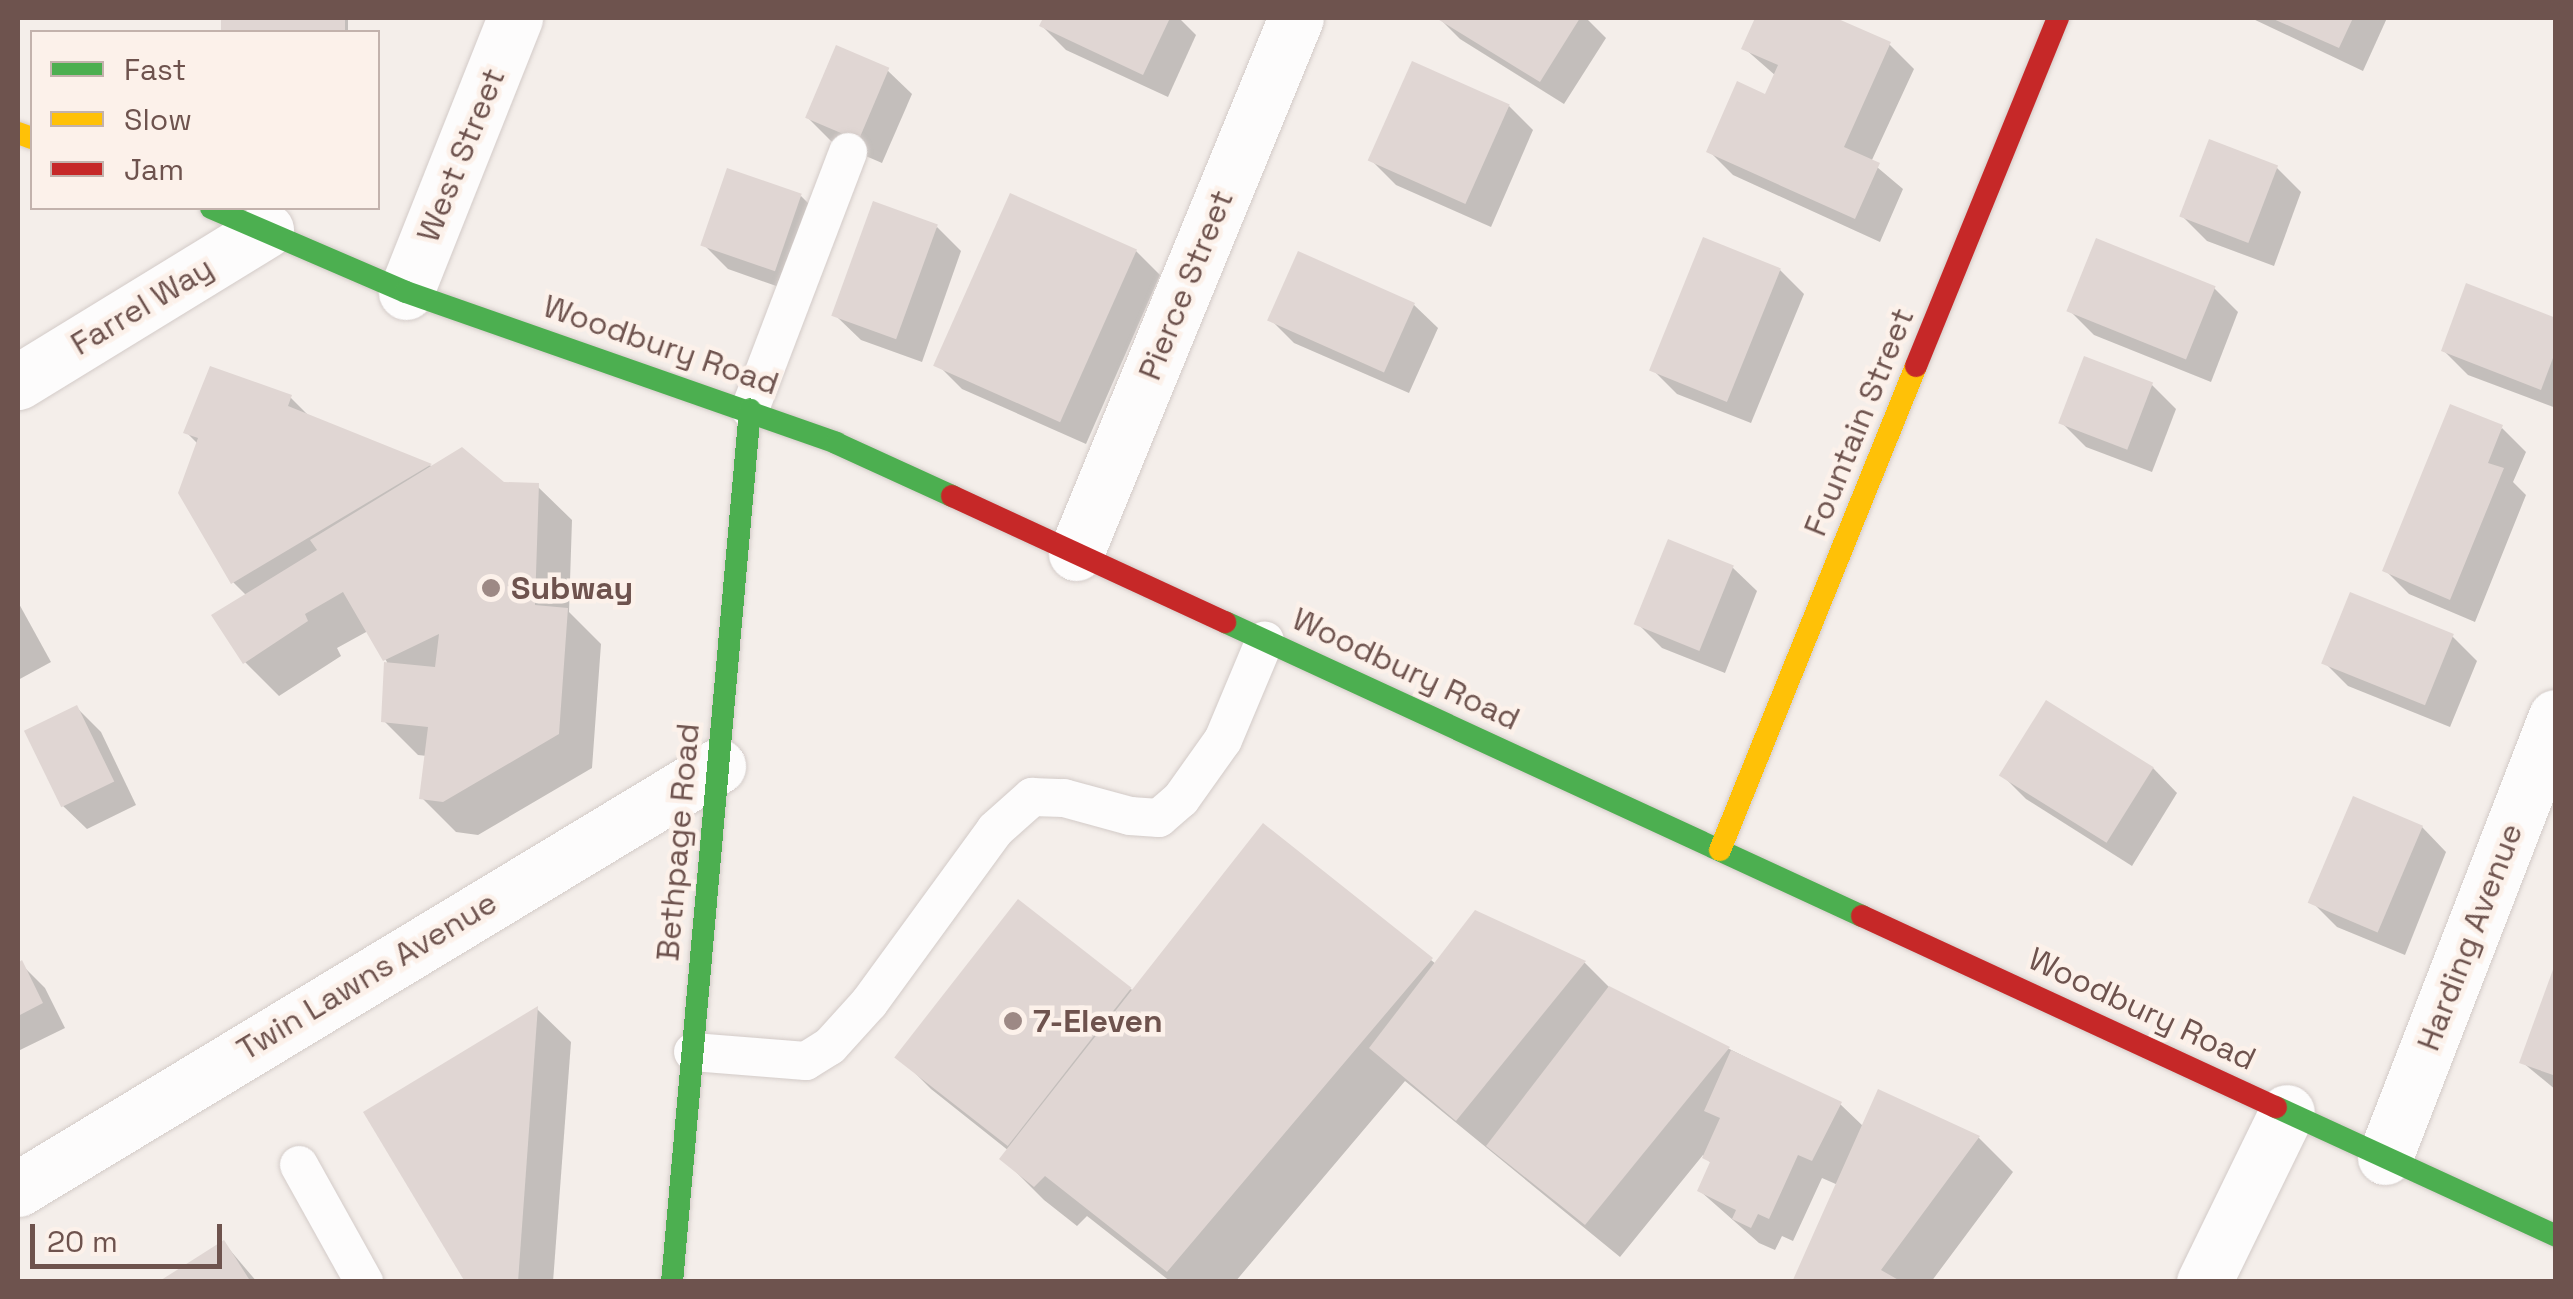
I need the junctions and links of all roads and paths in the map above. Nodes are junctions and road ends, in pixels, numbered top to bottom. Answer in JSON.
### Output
{"nodes":[{"id":1,"x":516,"y":18,"type":"edge"},
{"id":2,"x":1296,"y":18,"type":"edge"},
{"id":3,"x":2058,"y":18,"type":"edge"},
{"id":4,"x":848,"y":152,"type":"dead end"},
{"id":5,"x":216,"y":210,"type":"edge"},
{"id":6,"x":266,"y":230,"type":"junction"},
{"id":7,"x":406,"y":292,"type":"junction"},
{"id":8,"x":18,"y":382,"type":"edge"},
{"id":9,"x":750,"y":409,"type":"junction"},
{"id":10,"x":1076,"y":553,"type":"junction"},
{"id":11,"x":1265,"y":640,"type":"junction"},
{"id":12,"x":2556,"y":717,"type":"edge"},
{"id":13,"x":718,"y":766,"type":"junction"},
{"id":14,"x":1720,"y":850,"type":"junction"},
{"id":15,"x":693,"y":1052,"type":"junction"},
{"id":16,"x":2287,"y":1112,"type":"junction"},
{"id":17,"x":2385,"y":1157,"type":"junction"},
{"id":18,"x":299,"y":1165,"type":"dead end"},
{"id":19,"x":18,"y":1189,"type":"edge"},
{"id":20,"x":2556,"y":1236,"type":"edge"},
{"id":21,"x":364,"y":1282,"type":"edge"},
{"id":22,"x":672,"y":1282,"type":"edge"},
{"id":23,"x":2204,"y":1282,"type":"edge"}],
"edges":[{"from":1,"to":7,"type":"street","name":"West Street"},
{"from":2,"to":10,"type":"street","name":"Pierce Street"},
{"from":3,"to":14,"type":"main road","name":"Fountain Street"},
{"from":4,"to":9,"type":"lane"},
{"from":5,"to":6,"type":"main road","name":"Woodbury Road"},
{"from":6,"to":7,"type":"main road","name":"Woodbury Road"},
{"from":6,"to":8,"type":"street","name":"Farrel Way"},
{"from":7,"to":9,"type":"main road","name":"Woodbury Road"},
{"from":9,"to":10,"type":"main road","name":"Woodbury Road"},
{"from":9,"to":13,"type":"main road","name":"Bethpage Road"},
{"from":10,"to":11,"type":"main road","name":"Woodbury Road"},
{"from":11,"to":14,"type":"main road","name":"Woodbury Road"},
{"from":11,"to":15,"type":"lane"},
{"from":12,"to":17,"type":"street","name":"Harding Avenue"},
{"from":13,"to":15,"type":"main road","name":"Bethpage Road"},
{"from":13,"to":19,"type":"street","name":"Twin Lawns Avenue"},
{"from":14,"to":16,"type":"main road","name":"Woodbury Road"},
{"from":15,"to":22,"type":"main road","name":"Bethpage Road"},
{"from":16,"to":17,"type":"main road","name":"Woodbury Road"},
{"from":16,"to":23,"type":"street"},
{"from":17,"to":20,"type":"main road","name":"Woodbury Road"},
{"from":18,"to":21,"type":"lane"}]}
